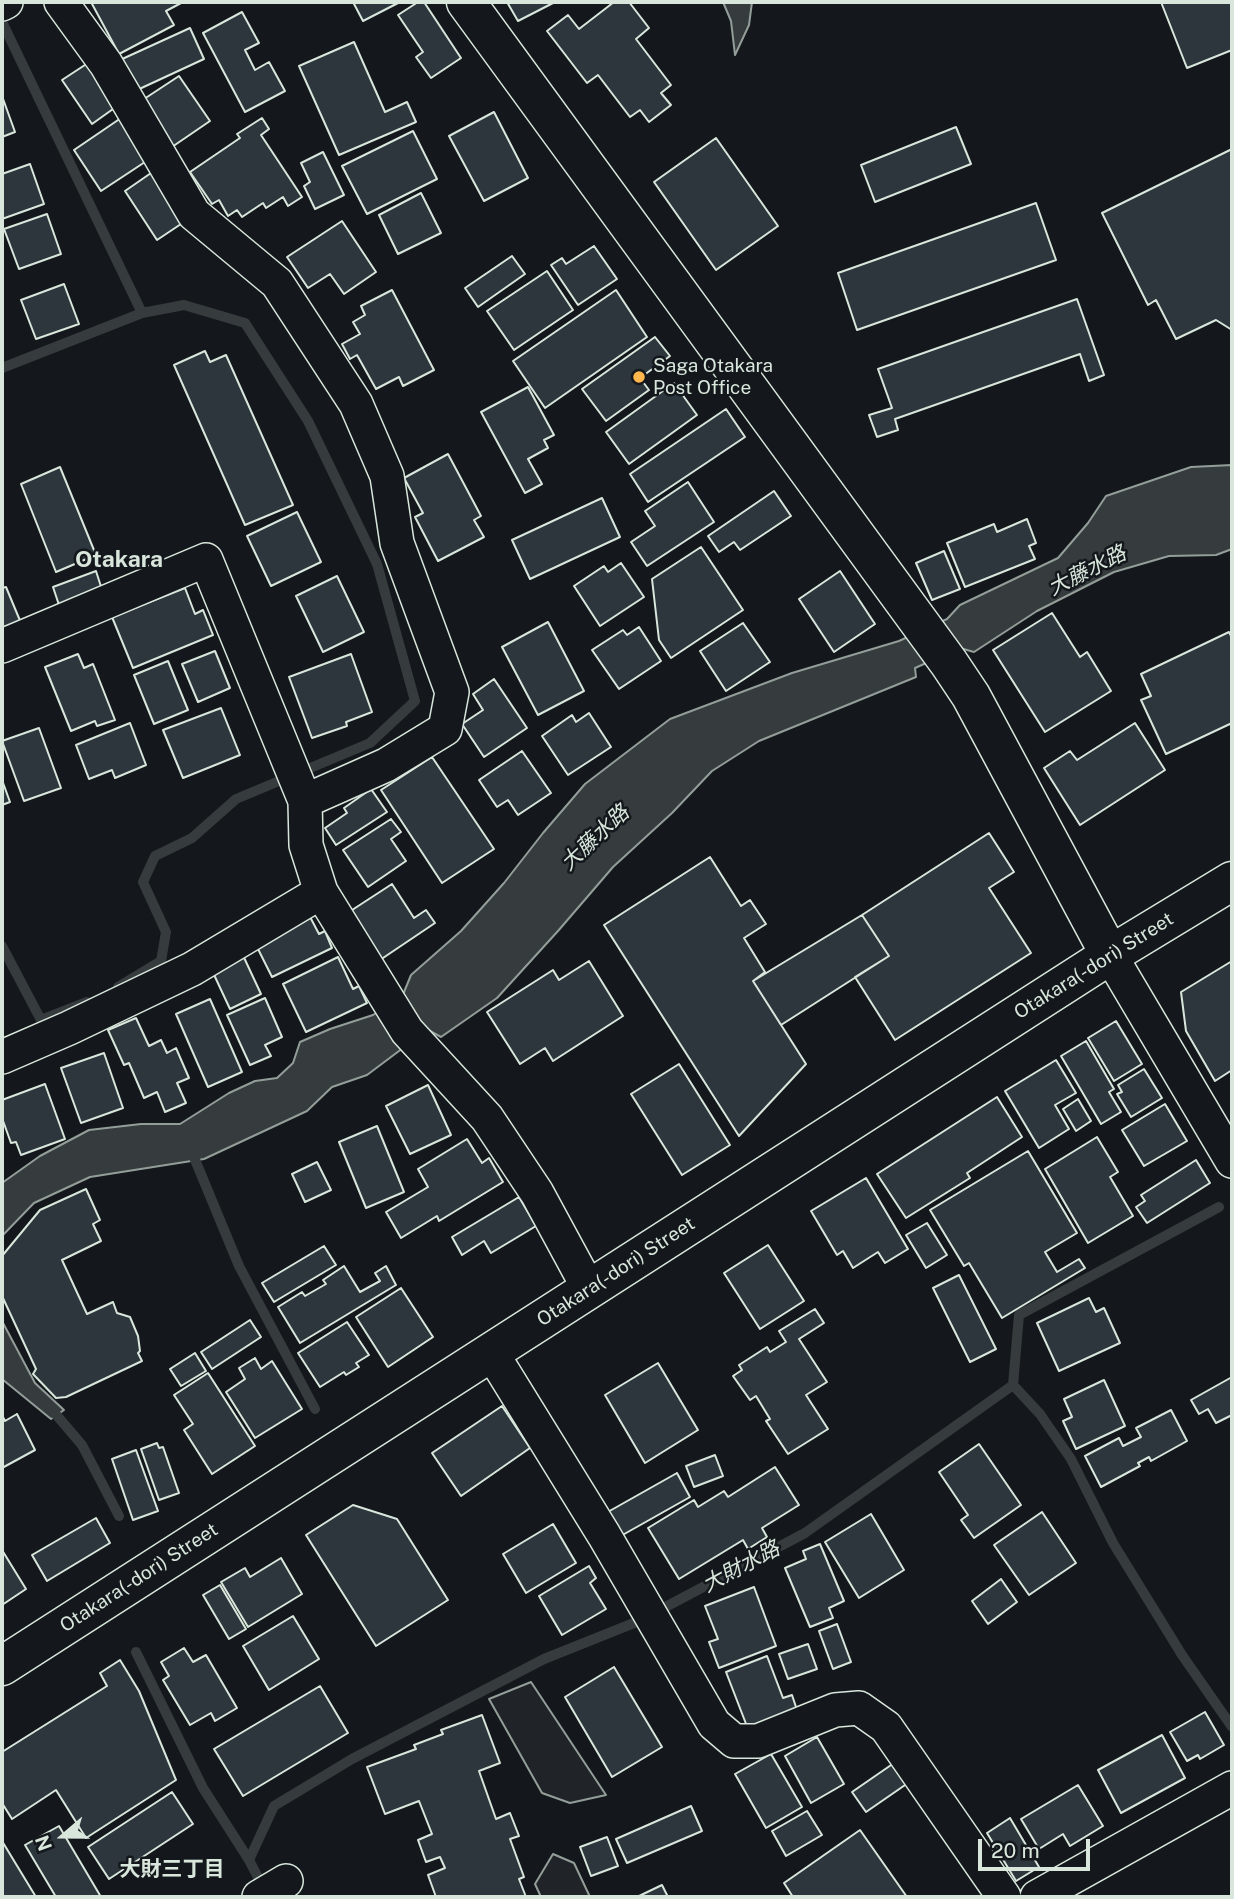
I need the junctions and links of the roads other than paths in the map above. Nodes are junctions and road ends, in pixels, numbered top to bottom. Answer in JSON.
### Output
{"nodes":[{"id":1,"x":61,"y":2,"type":"edge"},
{"id":2,"x":466,"y":2,"type":"edge"},
{"id":3,"x":2,"y":646,"type":"edge"},
{"id":4,"x":299,"y":784,"type":"junction"},
{"id":5,"x":1232,"y":881,"type":"edge"},
{"id":6,"x":321,"y":892,"type":"junction"},
{"id":7,"x":1110,"y":955,"type":"junction"},
{"id":8,"x":2,"y":1057,"type":"edge"},
{"id":9,"x":1232,"y":1161,"type":"edge"},
{"id":10,"x":589,"y":1289,"type":"junction"},
{"id":11,"x":491,"y":1352,"type":"junction"},
{"id":12,"x":2,"y":1666,"type":"edge"},
{"id":13,"x":1232,"y":1788,"type":"edge"},
{"id":14,"x":1004,"y":1897,"type":"edge"},
{"id":15,"x":1037,"y":1897,"type":"edge"}],
"edges":[{"from":1,"to":4,"type":"street"},
{"from":2,"to":7,"type":"main road"},
{"from":3,"to":4,"type":"street"},
{"from":4,"to":6,"type":"street"},
{"from":5,"to":7,"type":"main road","name":"Otakara(-dori) Street"},
{"from":6,"to":8,"type":"street"},
{"from":6,"to":10,"type":"street"},
{"from":7,"to":9,"type":"street"},
{"from":7,"to":10,"type":"main road","name":"Otakara(-dori) Street"},
{"from":10,"to":11,"type":"main road","name":"Otakara(-dori) Street"},
{"from":11,"to":12,"type":"main road","name":"Otakara(-dori) Street"},
{"from":11,"to":14,"type":"street"},
{"from":13,"to":15,"type":"street"}]}
